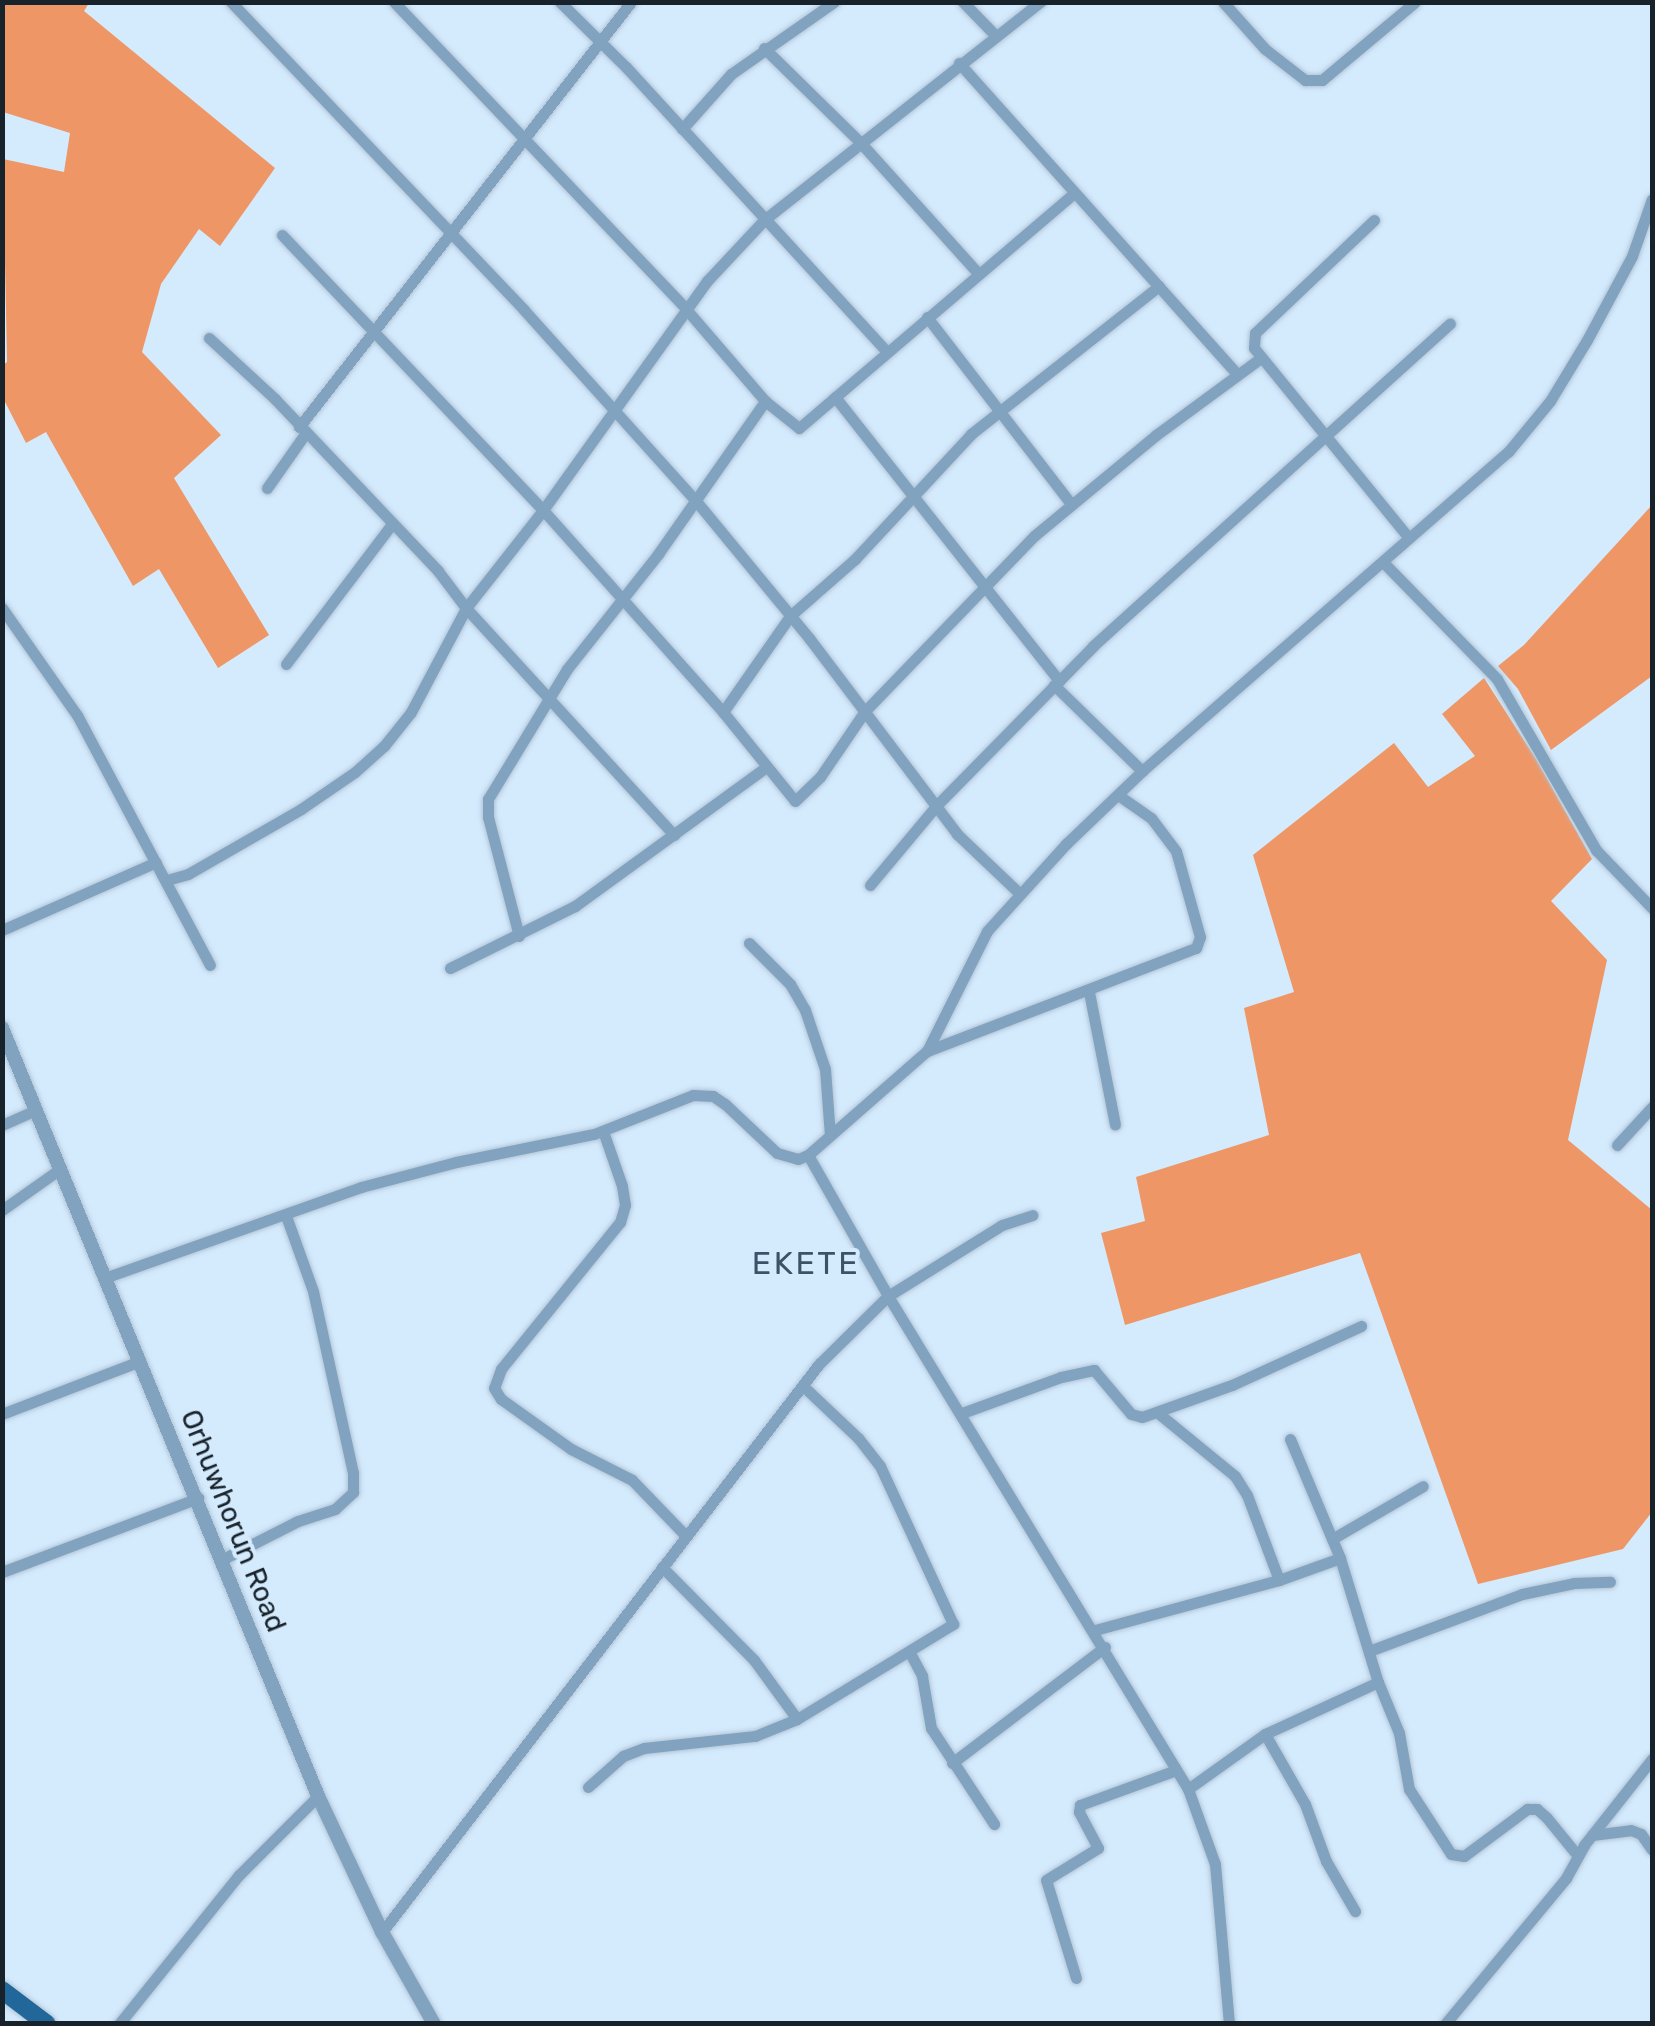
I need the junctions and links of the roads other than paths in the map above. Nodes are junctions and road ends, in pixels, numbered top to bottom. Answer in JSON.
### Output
{"nodes":[{"id":1,"x":231,"y":2,"type":"edge"},
{"id":2,"x":394,"y":2,"type":"edge"},
{"id":3,"x":560,"y":2,"type":"edge"},
{"id":4,"x":631,"y":2,"type":"edge"},
{"id":5,"x":834,"y":2,"type":"edge"},
{"id":6,"x":963,"y":2,"type":"edge"},
{"id":7,"x":1040,"y":2,"type":"edge"},
{"id":8,"x":1223,"y":2,"type":"edge"},
{"id":9,"x":1415,"y":2,"type":"edge"},
{"id":10,"x":996,"y":36,"type":"junction"},
{"id":11,"x":600,"y":44,"type":"junction"},
{"id":12,"x":764,"y":48,"type":"junction"},
{"id":13,"x":960,"y":63,"type":"junction"},
{"id":14,"x":682,"y":129,"type":"junction"},
{"id":15,"x":527,"y":139,"type":"junction"},
{"id":16,"x":859,"y":141,"type":"junction"},
{"id":17,"x":1074,"y":193,"type":"junction"},
{"id":18,"x":1652,"y":199,"type":"edge"},
{"id":19,"x":764,"y":220,"type":"junction"},
{"id":20,"x":1374,"y":220,"type":"dead end"},
{"id":21,"x":449,"y":234,"type":"junction"},
{"id":22,"x":282,"y":235,"type":"dead end"},
{"id":23,"x":978,"y":273,"type":"junction"},
{"id":24,"x":1159,"y":286,"type":"junction"},
{"id":25,"x":686,"y":309,"type":"junction"},
{"id":26,"x":927,"y":316,"type":"junction"},
{"id":27,"x":1450,"y":323,"type":"dead end"},
{"id":28,"x":373,"y":328,"type":"junction"},
{"id":29,"x":209,"y":338,"type":"dead end"},
{"id":30,"x":886,"y":350,"type":"junction"},
{"id":31,"x":1261,"y":358,"type":"junction"},
{"id":32,"x":1237,"y":374,"type":"junction"},
{"id":33,"x":835,"y":396,"type":"junction"},
{"id":34,"x":765,"y":400,"type":"junction"},
{"id":35,"x":613,"y":409,"type":"junction"},
{"id":36,"x":997,"y":410,"type":"junction"},
{"id":37,"x":302,"y":431,"type":"junction"},
{"id":38,"x":1327,"y":438,"type":"junction"},
{"id":39,"x":268,"y":488,"type":"dead end"},
{"id":40,"x":912,"y":497,"type":"junction"},
{"id":41,"x":696,"y":501,"type":"junction"},
{"id":42,"x":1071,"y":504,"type":"junction"},
{"id":43,"x":544,"y":510,"type":"junction"},
{"id":44,"x":391,"y":525,"type":"junction"},
{"id":45,"x":1409,"y":538,"type":"junction"},
{"id":46,"x":1383,"y":562,"type":"junction"},
{"id":47,"x":986,"y":588,"type":"junction"},
{"id":48,"x":622,"y":598,"type":"junction"},
{"id":49,"x":2,"y":608,"type":"edge"},
{"id":50,"x":466,"y":608,"type":"junction"},
{"id":51,"x":790,"y":616,"type":"junction"},
{"id":52,"x":286,"y":664,"type":"dead end"},
{"id":53,"x":1057,"y":683,"type":"junction"},
{"id":54,"x":549,"y":700,"type":"junction"},
{"id":55,"x":864,"y":711,"type":"junction"},
{"id":56,"x":724,"y":712,"type":"junction"},
{"id":57,"x":766,"y":767,"type":"junction"},
{"id":58,"x":1142,"y":771,"type":"junction"},
{"id":59,"x":1120,"y":796,"type":"junction"},
{"id":60,"x":936,"y":806,"type":"junction"},
{"id":61,"x":674,"y":835,"type":"junction"},
{"id":62,"x":156,"y":862,"type":"junction"},
{"id":63,"x":167,"y":880,"type":"junction"},
{"id":64,"x":870,"y":885,"type":"dead end"},
{"id":65,"x":1019,"y":893,"type":"junction"},
{"id":66,"x":1652,"y":908,"type":"edge"},
{"id":67,"x":2,"y":930,"type":"edge"},
{"id":68,"x":519,"y":936,"type":"junction"},
{"id":69,"x":749,"y":943,"type":"dead end"},
{"id":70,"x":210,"y":965,"type":"dead end"},
{"id":71,"x":450,"y":968,"type":"dead end"},
{"id":72,"x":1089,"y":992,"type":"junction"},
{"id":73,"x":2,"y":1028,"type":"edge"},
{"id":74,"x":927,"y":1050,"type":"junction"},
{"id":75,"x":1652,"y":1107,"type":"edge"},
{"id":76,"x":36,"y":1110,"type":"junction"},
{"id":77,"x":1114,"y":1124,"type":"dead end"},
{"id":78,"x":2,"y":1125,"type":"edge"},
{"id":79,"x":603,"y":1131,"type":"junction"},
{"id":80,"x":830,"y":1134,"type":"junction"},
{"id":81,"x":1617,"y":1144,"type":"dead end"},
{"id":82,"x":808,"y":1155,"type":"junction"},
{"id":83,"x":60,"y":1169,"type":"junction"},
{"id":84,"x":2,"y":1210,"type":"edge"},
{"id":85,"x":1032,"y":1215,"type":"dead end"},
{"id":86,"x":286,"y":1216,"type":"junction"},
{"id":87,"x":107,"y":1277,"type":"junction"},
{"id":88,"x":888,"y":1296,"type":"junction"},
{"id":89,"x":1361,"y":1326,"type":"dead end"},
{"id":90,"x":140,"y":1361,"type":"junction"},
{"id":91,"x":802,"y":1386,"type":"junction"},
{"id":92,"x":962,"y":1413,"type":"junction"},
{"id":93,"x":1158,"y":1413,"type":"junction"},
{"id":94,"x":2,"y":1414,"type":"edge"},
{"id":95,"x":1290,"y":1439,"type":"dead end"},
{"id":96,"x":1424,"y":1486,"type":"dead end"},
{"id":97,"x":198,"y":1498,"type":"junction"},
{"id":98,"x":686,"y":1536,"type":"junction"},
{"id":99,"x":1332,"y":1540,"type":"junction"},
{"id":100,"x":1340,"y":1558,"type":"junction"},
{"id":101,"x":223,"y":1559,"type":"junction"},
{"id":102,"x":662,"y":1568,"type":"junction"},
{"id":103,"x":2,"y":1572,"type":"edge"},
{"id":104,"x":1279,"y":1580,"type":"junction"},
{"id":105,"x":1610,"y":1582,"type":"dead end"},
{"id":106,"x":1095,"y":1630,"type":"junction"},
{"id":107,"x":1105,"y":1648,"type":"junction"},
{"id":108,"x":1369,"y":1651,"type":"junction"},
{"id":109,"x":910,"y":1653,"type":"junction"},
{"id":110,"x":1378,"y":1682,"type":"junction"},
{"id":111,"x":797,"y":1719,"type":"junction"},
{"id":112,"x":1264,"y":1734,"type":"junction"},
{"id":113,"x":1652,"y":1759,"type":"edge"},
{"id":114,"x":952,"y":1763,"type":"junction"},
{"id":115,"x":1176,"y":1770,"type":"junction"},
{"id":116,"x":588,"y":1787,"type":"dead end"},
{"id":117,"x":1188,"y":1789,"type":"junction"},
{"id":118,"x":318,"y":1796,"type":"junction"},
{"id":119,"x":994,"y":1824,"type":"dead end"},
{"id":120,"x":1592,"y":1835,"type":"junction"},
{"id":121,"x":1652,"y":1850,"type":"edge"},
{"id":122,"x":1578,"y":1856,"type":"junction"},
{"id":123,"x":1355,"y":1911,"type":"dead end"},
{"id":124,"x":382,"y":1932,"type":"junction"},
{"id":125,"x":1076,"y":1978,"type":"dead end"},
{"id":126,"x":2,"y":1990,"type":"edge"},
{"id":127,"x":44,"y":2022,"type":"edge"},
{"id":128,"x":119,"y":2024,"type":"edge"},
{"id":129,"x":434,"y":2024,"type":"edge"},
{"id":130,"x":1229,"y":2024,"type":"edge"},
{"id":131,"x":1445,"y":2024,"type":"edge"}],
"edges":[{"from":1,"to":21,"type":"street"},
{"from":2,"to":15,"type":"street"},
{"from":3,"to":11,"type":"street"},
{"from":4,"to":11,"type":"street"},
{"from":5,"to":12,"type":"street"},
{"from":6,"to":10,"type":"street"},
{"from":7,"to":10,"type":"street"},
{"from":8,"to":9,"type":"street"},
{"from":10,"to":13,"type":"street"},
{"from":11,"to":14,"type":"street"},
{"from":11,"to":15,"type":"street"},
{"from":12,"to":14,"type":"street"},
{"from":12,"to":16,"type":"street"},
{"from":13,"to":16,"type":"street"},
{"from":13,"to":17,"type":"street"},
{"from":14,"to":19,"type":"street"},
{"from":15,"to":21,"type":"street"},
{"from":15,"to":25,"type":"street"},
{"from":16,"to":19,"type":"street"},
{"from":16,"to":23,"type":"street"},
{"from":17,"to":23,"type":"street"},
{"from":17,"to":24,"type":"street"},
{"from":18,"to":45,"type":"street"},
{"from":19,"to":25,"type":"street"},
{"from":19,"to":30,"type":"street"},
{"from":20,"to":31,"type":"street"},
{"from":21,"to":28,"type":"street"},
{"from":21,"to":35,"type":"street"},
{"from":22,"to":28,"type":"street"},
{"from":23,"to":26,"type":"street"},
{"from":24,"to":32,"type":"street"},
{"from":24,"to":36,"type":"street"},
{"from":25,"to":34,"type":"street"},
{"from":25,"to":35,"type":"street"},
{"from":26,"to":30,"type":"street"},
{"from":26,"to":36,"type":"street"},
{"from":27,"to":38,"type":"street"},
{"from":28,"to":37,"type":"street"},
{"from":28,"to":43,"type":"street"},
{"from":29,"to":37,"type":"street"},
{"from":30,"to":33,"type":"street"},
{"from":31,"to":32,"type":"street"},
{"from":31,"to":38,"type":"street"},
{"from":32,"to":42,"type":"street"},
{"from":33,"to":34,"type":"street"},
{"from":33,"to":40,"type":"street"},
{"from":34,"to":41,"type":"street"},
{"from":35,"to":41,"type":"street"},
{"from":35,"to":43,"type":"street"},
{"from":36,"to":40,"type":"street"},
{"from":36,"to":42,"type":"street"},
{"from":37,"to":39,"type":"street"},
{"from":37,"to":44,"type":"street"},
{"from":38,"to":45,"type":"street"},
{"from":38,"to":53,"type":"street"},
{"from":40,"to":47,"type":"street"},
{"from":40,"to":51,"type":"street"},
{"from":41,"to":48,"type":"street"},
{"from":41,"to":51,"type":"street"},
{"from":42,"to":47,"type":"street"},
{"from":43,"to":48,"type":"street"},
{"from":43,"to":50,"type":"street"},
{"from":44,"to":50,"type":"street"},
{"from":44,"to":52,"type":"street"},
{"from":45,"to":46,"type":"street"},
{"from":46,"to":58,"type":"street"},
{"from":46,"to":66,"type":"street"},
{"from":47,"to":53,"type":"street"},
{"from":47,"to":55,"type":"street"},
{"from":48,"to":54,"type":"street"},
{"from":48,"to":56,"type":"street"},
{"from":49,"to":62,"type":"street"},
{"from":50,"to":54,"type":"street"},
{"from":50,"to":63,"type":"street"},
{"from":51,"to":55,"type":"street"},
{"from":51,"to":56,"type":"street"},
{"from":53,"to":58,"type":"street"},
{"from":53,"to":60,"type":"street"},
{"from":54,"to":61,"type":"street"},
{"from":54,"to":68,"type":"street"},
{"from":55,"to":57,"type":"street"},
{"from":55,"to":60,"type":"street"},
{"from":56,"to":57,"type":"street"},
{"from":57,"to":61,"type":"street"},
{"from":58,"to":59,"type":"street"},
{"from":59,"to":65,"type":"street"},
{"from":59,"to":72,"type":"street"},
{"from":60,"to":64,"type":"street"},
{"from":60,"to":65,"type":"street"},
{"from":61,"to":68,"type":"street"},
{"from":62,"to":63,"type":"street"},
{"from":62,"to":67,"type":"street"},
{"from":63,"to":70,"type":"street"},
{"from":65,"to":74,"type":"street"},
{"from":68,"to":71,"type":"street"},
{"from":69,"to":80,"type":"street"},
{"from":72,"to":74,"type":"street"},
{"from":72,"to":77,"type":"street"},
{"from":73,"to":76,"type":"street","name":"Orhuwhorun Road"},
{"from":74,"to":80,"type":"street"},
{"from":75,"to":81,"type":"street"},
{"from":76,"to":78,"type":"street"},
{"from":76,"to":83,"type":"street","name":"Orhuwhorun Road"},
{"from":79,"to":82,"type":"street"},
{"from":79,"to":86,"type":"street"},
{"from":79,"to":98,"type":"street"},
{"from":80,"to":82,"type":"street"},
{"from":82,"to":88,"type":"street"},
{"from":83,"to":84,"type":"street"},
{"from":83,"to":87,"type":"street","name":"Orhuwhorun Road"},
{"from":85,"to":88,"type":"street"},
{"from":86,"to":87,"type":"street"},
{"from":86,"to":101,"type":"street"},
{"from":87,"to":90,"type":"street","name":"Orhuwhorun Road"},
{"from":88,"to":91,"type":"street"},
{"from":88,"to":92,"type":"street"},
{"from":89,"to":93,"type":"street"},
{"from":90,"to":94,"type":"street"},
{"from":90,"to":97,"type":"street","name":"Orhuwhorun Road"},
{"from":91,"to":98,"type":"street"},
{"from":91,"to":109,"type":"street"},
{"from":92,"to":93,"type":"street"},
{"from":92,"to":106,"type":"street"},
{"from":93,"to":104,"type":"street"},
{"from":95,"to":99,"type":"street"},
{"from":96,"to":99,"type":"street"},
{"from":97,"to":101,"type":"street","name":"Orhuwhorun Road"},
{"from":97,"to":103,"type":"street"},
{"from":98,"to":102,"type":"street"},
{"from":99,"to":100,"type":"street"},
{"from":100,"to":104,"type":"street"},
{"from":100,"to":108,"type":"street"},
{"from":101,"to":118,"type":"street","name":"Orhuwhorun Road"},
{"from":102,"to":111,"type":"street"},
{"from":102,"to":124,"type":"street"},
{"from":104,"to":106,"type":"street"},
{"from":105,"to":108,"type":"street"},
{"from":106,"to":107,"type":"street"},
{"from":107,"to":114,"type":"street"},
{"from":107,"to":115,"type":"street"},
{"from":108,"to":110,"type":"street"},
{"from":109,"to":111,"type":"street"},
{"from":109,"to":114,"type":"street"},
{"from":110,"to":112,"type":"street"},
{"from":110,"to":122,"type":"street"},
{"from":111,"to":116,"type":"street"},
{"from":112,"to":117,"type":"street"},
{"from":112,"to":123,"type":"street"},
{"from":113,"to":120,"type":"street"},
{"from":114,"to":119,"type":"street"},
{"from":115,"to":117,"type":"street"},
{"from":115,"to":125,"type":"street"},
{"from":117,"to":130,"type":"street"},
{"from":118,"to":124,"type":"street","name":"Orhuwhorun Road"},
{"from":118,"to":128,"type":"street"},
{"from":120,"to":121,"type":"street"},
{"from":120,"to":122,"type":"street"},
{"from":122,"to":131,"type":"street"},
{"from":124,"to":129,"type":"street","name":"Orhuwhorun Road"},
{"from":126,"to":127,"type":"main road"}]}
